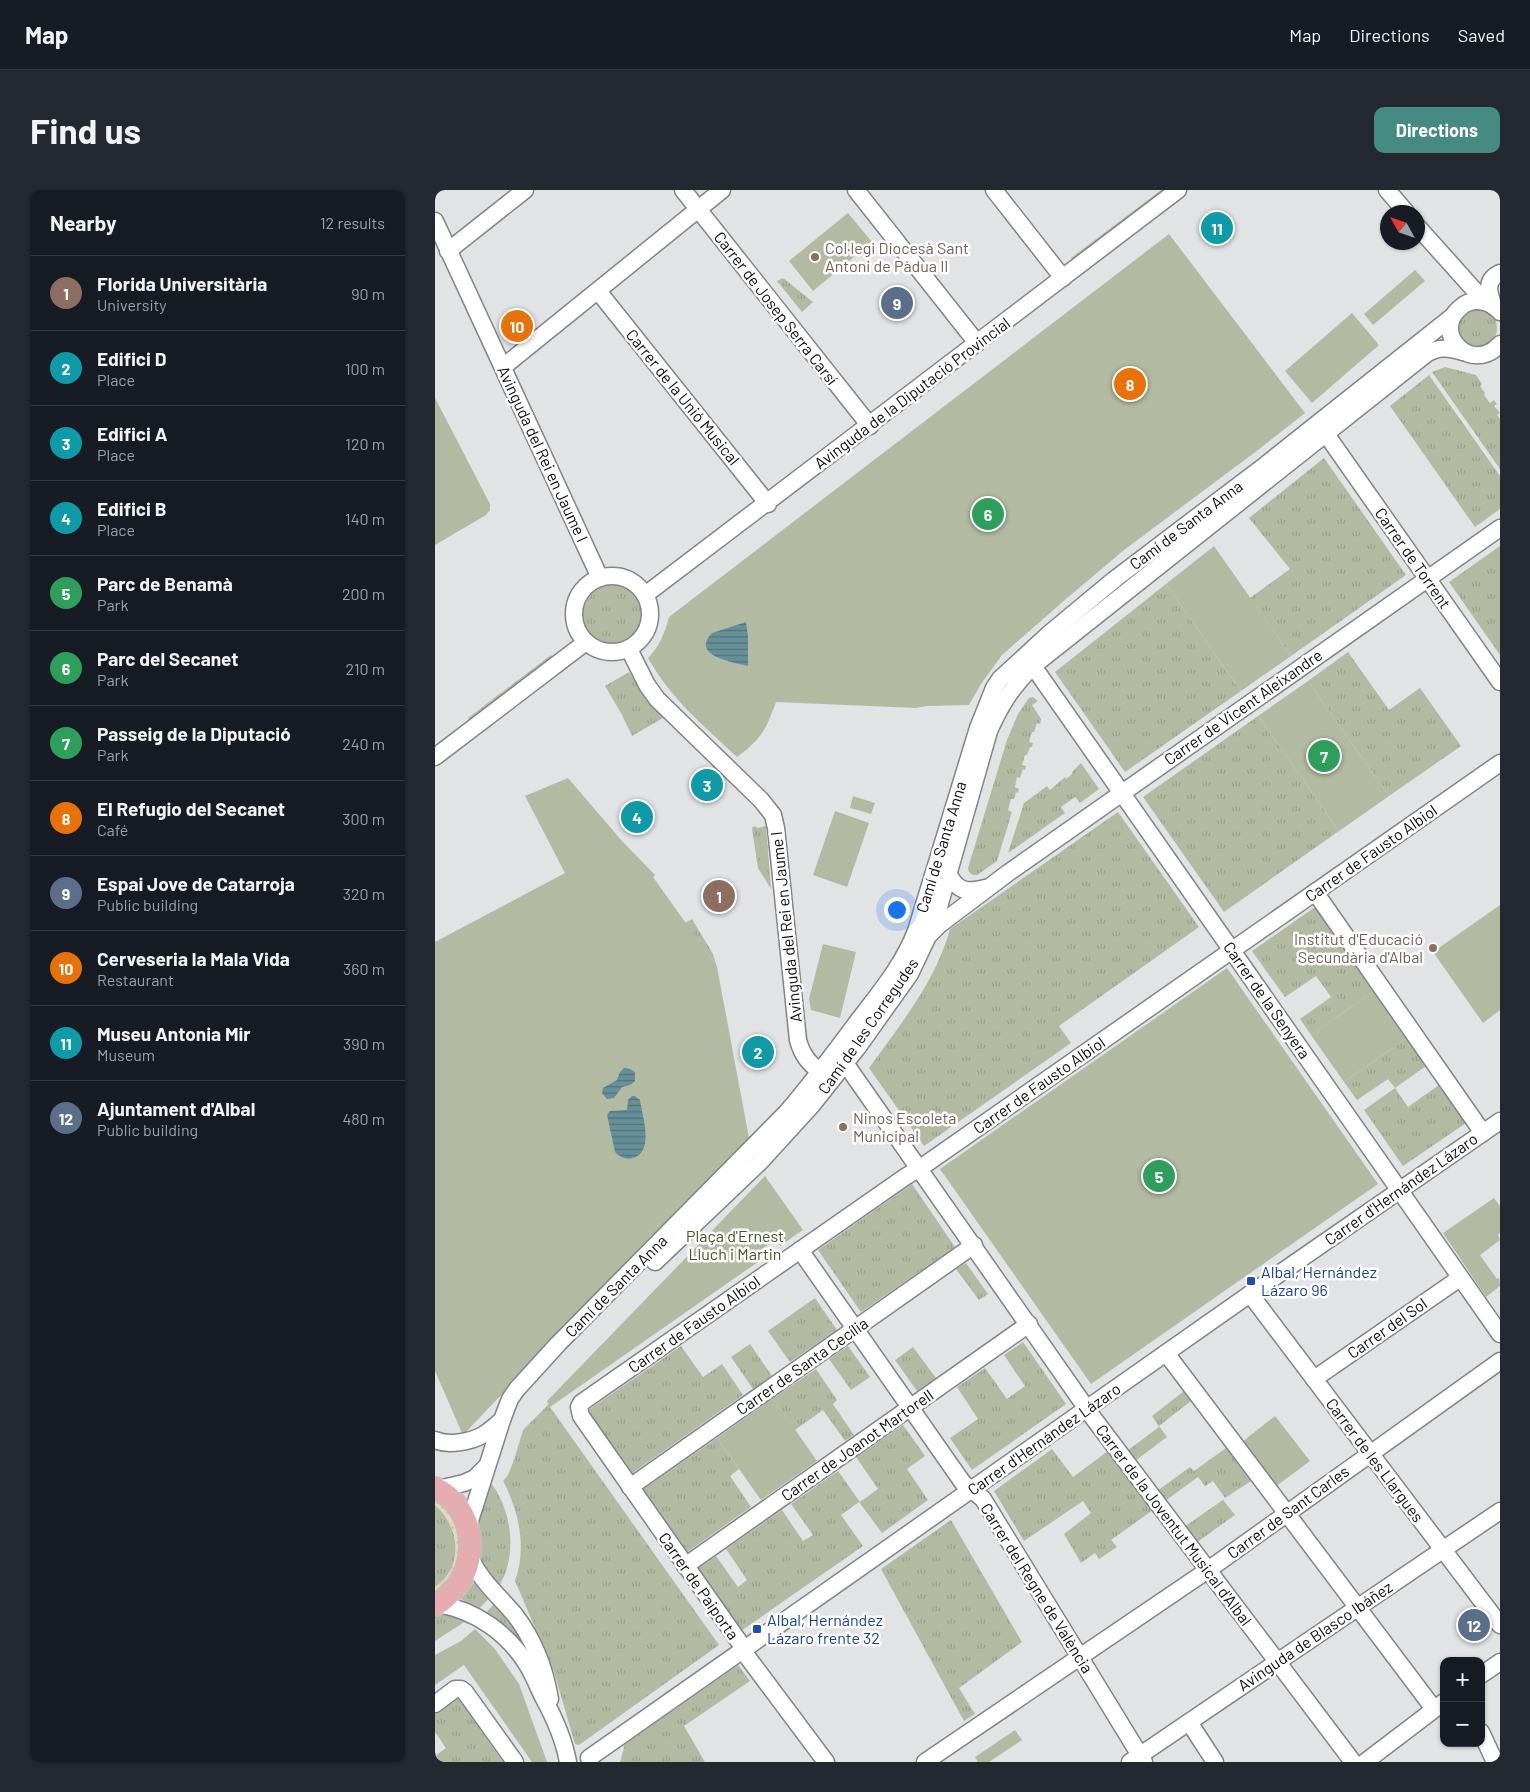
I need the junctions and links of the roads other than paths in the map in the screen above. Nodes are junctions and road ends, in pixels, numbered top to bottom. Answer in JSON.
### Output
{"nodes":[{"id":1,"x":525,"y":190,"type":"edge"},
{"id":2,"x":683,"y":190,"type":"edge"},
{"id":3,"x":722,"y":190,"type":"edge"},
{"id":4,"x":855,"y":190,"type":"edge"},
{"id":5,"x":994,"y":190,"type":"edge"},
{"id":6,"x":1177,"y":190,"type":"edge"},
{"id":7,"x":1387,"y":190,"type":"edge"},
{"id":8,"x":1400,"y":205,"type":"edge"},
{"id":9,"x":698,"y":210,"type":"junction"},
{"id":10,"x":435,"y":221,"type":"edge"},
{"id":11,"x":1425,"y":235,"type":"edge"},
{"id":12,"x":448,"y":250,"type":"junction"},
{"id":13,"x":1458,"y":273,"type":"junction"},
{"id":14,"x":1500,"y":273,"type":"edge"},
{"id":15,"x":1063,"y":278,"type":"junction"},
{"id":16,"x":598,"y":291,"type":"junction"},
{"id":17,"x":1493,"y":307,"type":"edge"},
{"id":18,"x":1457,"y":312,"type":"junction"},
{"id":19,"x":1422,"y":342,"type":"junction"},
{"id":20,"x":977,"y":343,"type":"junction"},
{"id":21,"x":1500,"y":344,"type":"edge"},
{"id":22,"x":1459,"y":347,"type":"junction"},
{"id":23,"x":1493,"y":355,"type":"edge"},
{"id":24,"x":503,"y":367,"type":"junction"},
{"id":25,"x":870,"y":426,"type":"junction"},
{"id":26,"x":1326,"y":434,"type":"junction"},
{"id":27,"x":768,"y":504,"type":"junction"},
{"id":28,"x":1500,"y":528,"type":"edge"},
{"id":29,"x":600,"y":578,"type":"junction"},
{"id":30,"x":1427,"y":579,"type":"junction"},
{"id":31,"x":645,"y":595,"type":"junction"},
{"id":32,"x":586,"y":642,"type":"junction"},
{"id":33,"x":629,"y":649,"type":"junction"},
{"id":34,"x":1033,"y":666,"type":"junction"},
{"id":35,"x":1500,"y":682,"type":"edge"},
{"id":36,"x":435,"y":757,"type":"edge"},
{"id":37,"x":1500,"y":763,"type":"edge"},
{"id":38,"x":1122,"y":792,"type":"junction"},
{"id":39,"x":948,"y":873,"type":"junction"},
{"id":40,"x":987,"y":888,"type":"junction"},
{"id":41,"x":1315,"y":892,"type":"junction"},
{"id":42,"x":928,"y":936,"type":"junction"},
{"id":43,"x":1232,"y":950,"type":"junction"},
{"id":44,"x":845,"y":1062,"type":"junction"},
{"id":45,"x":820,"y":1072,"type":"junction"},
{"id":46,"x":1500,"y":1121,"type":"edge"},
{"id":47,"x":1483,"y":1133,"type":"junction"},
{"id":48,"x":919,"y":1168,"type":"junction"},
{"id":49,"x":1399,"y":1189,"type":"junction"},
{"id":50,"x":974,"y":1245,"type":"junction"},
{"id":51,"x":800,"y":1250,"type":"junction"},
{"id":52,"x":1460,"y":1278,"type":"junction"},
{"id":53,"x":1250,"y":1294,"type":"junction"},
{"id":54,"x":1029,"y":1324,"type":"junction"},
{"id":55,"x":855,"y":1328,"type":"junction"},
{"id":56,"x":1500,"y":1334,"type":"edge"},
{"id":57,"x":558,"y":1344,"type":"junction"},
{"id":58,"x":1166,"y":1353,"type":"junction"},
{"id":59,"x":1500,"y":1361,"type":"edge"},
{"id":60,"x":1313,"y":1379,"type":"junction"},
{"id":61,"x":579,"y":1407,"type":"joint"},
{"id":62,"x":910,"y":1407,"type":"junction"},
{"id":63,"x":1087,"y":1408,"type":"junction"},
{"id":64,"x":502,"y":1420,"type":"junction"},
{"id":65,"x":435,"y":1440,"type":"edge"},
{"id":66,"x":1370,"y":1454,"type":"junction"},
{"id":67,"x":489,"y":1464,"type":"junction"},
{"id":68,"x":630,"y":1487,"type":"junction"},
{"id":69,"x":437,"y":1488,"type":"edge"},
{"id":70,"x":972,"y":1490,"type":"junction"},
{"id":71,"x":1500,"y":1511,"type":"edge"},
{"id":72,"x":1287,"y":1514,"type":"junction"},
{"id":73,"x":468,"y":1527,"type":"junction"},
{"id":74,"x":1443,"y":1549,"type":"junction"},
{"id":75,"x":470,"y":1558,"type":"junction"},
{"id":76,"x":685,"y":1566,"type":"junction"},
{"id":77,"x":1208,"y":1570,"type":"junction"},
{"id":78,"x":436,"y":1605,"type":"edge"},
{"id":79,"x":1357,"y":1607,"type":"junction"},
{"id":80,"x":1500,"y":1625,"type":"edge"},
{"id":81,"x":742,"y":1649,"type":"junction"},
{"id":82,"x":1081,"y":1658,"type":"junction"},
{"id":83,"x":1277,"y":1662,"type":"junction"},
{"id":84,"x":1500,"y":1662,"type":"edge"},
{"id":85,"x":1485,"y":1672,"type":"edge"},
{"id":86,"x":435,"y":1704,"type":"edge"},
{"id":87,"x":1439,"y":1706,"type":"edge"},
{"id":88,"x":553,"y":1716,"type":"junction"},
{"id":89,"x":1189,"y":1722,"type":"junction"},
{"id":90,"x":1485,"y":1741,"type":"edge"},
{"id":91,"x":1500,"y":1754,"type":"edge"},
{"id":92,"x":580,"y":1759,"type":"edge"},
{"id":93,"x":1138,"y":1760,"type":"edge"},
{"id":94,"x":515,"y":1762,"type":"edge"},
{"id":95,"x":826,"y":1762,"type":"edge"},
{"id":96,"x":925,"y":1762,"type":"edge"},
{"id":97,"x":1215,"y":1762,"type":"edge"},
{"id":98,"x":1353,"y":1762,"type":"edge"},
{"id":99,"x":1365,"y":1762,"type":"edge"},
{"id":100,"x":1495,"y":1762,"type":"edge"}],
"edges":[{"from":1,"to":12,"type":"street"},
{"from":2,"to":9,"type":"street","name":"Carrer de Josep Serra Carsí"},
{"from":3,"to":9,"type":"street"},
{"from":4,"to":20,"type":"street"},
{"from":5,"to":15,"type":"street"},
{"from":6,"to":15,"type":"street","name":"Avinguda de la Diputació Provincial"},
{"from":7,"to":8,"type":"street"},
{"from":9,"to":16,"type":"street"},
{"from":9,"to":25,"type":"street","name":"Carrer de Josep Serra Carsí"},
{"from":10,"to":12,"type":"street","name":"Avinguda del Rei en Jaume I"},
{"from":11,"to":13,"type":"street"},
{"from":12,"to":24,"type":"street","name":"Avinguda del Rei en Jaume I"},
{"from":13,"to":17,"type":"street"},
{"from":13,"to":18,"type":"street"},
{"from":14,"to":17,"type":"street"},
{"from":15,"to":20,"type":"street","name":"Avinguda de la Diputació Provincial"},
{"from":16,"to":24,"type":"street"},
{"from":16,"to":27,"type":"street","name":"Carrer de la Unió Musical"},
{"from":17,"to":18,"type":"street"},
{"from":18,"to":19,"type":"street","name":"Camí de Santa Anna"},
{"from":18,"to":22,"type":"street"},
{"from":19,"to":22,"type":"street"},
{"from":19,"to":45,"type":"street","name":"Camí de Santa Anna"},
{"from":20,"to":25,"type":"street","name":"Avinguda de la Diputació Provincial"},
{"from":21,"to":23,"type":"street"},
{"from":22,"to":23,"type":"street"},
{"from":22,"to":26,"type":"street","name":"Camí de les Corregudes"},
{"from":24,"to":29,"type":"street","name":"Avinguda del Rei en Jaume I"},
{"from":25,"to":27,"type":"street","name":"Avinguda de la Diputació Provincial"},
{"from":26,"to":30,"type":"street","name":"Carrer de Torrent"},
{"from":26,"to":34,"type":"street","name":"Camí de les Corregudes"},
{"from":27,"to":31,"type":"street","name":"Avinguda de la Diputació Provincial"},
{"from":28,"to":30,"type":"street","name":"Carrer de Vicent Aleixandre"},
{"from":29,"to":31,"type":"street"},
{"from":29,"to":32,"type":"street"},
{"from":30,"to":35,"type":"street","name":"Carrer de Torrent"},
{"from":30,"to":38,"type":"street","name":"Carrer de Vicent Aleixandre"},
{"from":31,"to":33,"type":"street"},
{"from":32,"to":33,"type":"street"},
{"from":32,"to":36,"type":"street"},
{"from":33,"to":45,"type":"street","name":"Avinguda del Rei en Jaume I"},
{"from":34,"to":38,"type":"street","name":"Carrer de la Senyera"},
{"from":34,"to":39,"type":"street","name":"Camí de les Corregudes"},
{"from":37,"to":41,"type":"street","name":"Carrer de Fausto Albiol"},
{"from":38,"to":40,"type":"street","name":"Carrer de Vicent Aleixandre"},
{"from":38,"to":43,"type":"street","name":"Carrer de la Senyera"},
{"from":39,"to":40,"type":"street"},
{"from":39,"to":42,"type":"street","name":"Camí de les Corregudes"},
{"from":40,"to":42,"type":"street","name":"Carrer de Vicent Aleixandre"},
{"from":41,"to":43,"type":"street","name":"Carrer de Fausto Albiol"},
{"from":41,"to":47,"type":"street"},
{"from":42,"to":44,"type":"street","name":"Camí de les Corregudes"},
{"from":43,"to":48,"type":"street","name":"Carrer de Fausto Albiol"},
{"from":43,"to":49,"type":"street","name":"Carrer de la Senyera"},
{"from":44,"to":48,"type":"street","name":"Carrer de la Joventut Musical d'Albal"},
{"from":44,"to":57,"type":"street","name":"Camí de les Corregudes"},
{"from":45,"to":57,"type":"street","name":"Camí de Santa Anna"},
{"from":46,"to":47,"type":"street","name":"Carrer d'Hernández Lázaro"},
{"from":47,"to":49,"type":"street","name":"Carrer d'Hernández Lázaro"},
{"from":48,"to":50,"type":"street","name":"Carrer de la Joventut Musical d'Albal"},
{"from":48,"to":51,"type":"street","name":"Carrer de Fausto Albiol"},
{"from":49,"to":52,"type":"street","name":"Carrer de la Senyera"},
{"from":49,"to":53,"type":"street","name":"Carrer d'Hernández Lázaro"},
{"from":50,"to":54,"type":"street","name":"Carrer de la Joventut Musical d'Albal"},
{"from":50,"to":55,"type":"street","name":"Carrer de Santa Cecília"},
{"from":51,"to":55,"type":"street","name":"Carrer del Regne de València"},
{"from":51,"to":61,"type":"street","name":"Carrer de Fausto Albiol"},
{"from":52,"to":56,"type":"street","name":"Carrer de la Senyera"},
{"from":52,"to":60,"type":"street","name":"Carrer del Sol"},
{"from":53,"to":58,"type":"street","name":"Carrer d'Hernández Lázaro"},
{"from":53,"to":60,"type":"street","name":"Carrer de les Llargues"},
{"from":54,"to":62,"type":"street","name":"Carrer de Joanot Martorell"},
{"from":54,"to":63,"type":"street","name":"Carrer de la Joventut Musical d'Albal"},
{"from":55,"to":62,"type":"street","name":"Carrer del Regne de València"},
{"from":55,"to":68,"type":"street","name":"Carrer de Santa Cecília"},
{"from":57,"to":64,"type":"street","name":"Camí de Santa Anna"},
{"from":58,"to":63,"type":"street","name":"Carrer d'Hernández Lázaro"},
{"from":58,"to":72,"type":"street"},
{"from":59,"to":66,"type":"street","name":"Carrer de Sant Carles"},
{"from":60,"to":66,"type":"street","name":"Carrer de les Llargues"},
{"from":61,"to":68,"type":"street","name":"Carrer de Paiporta"},
{"from":62,"to":70,"type":"street","name":"Carrer del Regne de València"},
{"from":62,"to":76,"type":"street","name":"Carrer de Joanot Martorell"},
{"from":63,"to":70,"type":"street","name":"Carrer d'Hernández Lázaro"},
{"from":63,"to":77,"type":"street","name":"Carrer de la Joventut Musical d'Albal"},
{"from":64,"to":65,"type":"street"},
{"from":64,"to":67,"type":"street","name":"Camí de Santa Anna"},
{"from":66,"to":72,"type":"street","name":"Carrer de Sant Carles"},
{"from":66,"to":74,"type":"street","name":"Carrer de les Llargues"},
{"from":67,"to":69,"type":"street"},
{"from":67,"to":73,"type":"street","name":"Camí de Santa Anna"},
{"from":68,"to":76,"type":"street","name":"Carrer de Paiporta"},
{"from":69,"to":73,"type":"main road"},
{"from":70,"to":81,"type":"street","name":"Carrer d'Hernández Lázaro"},
{"from":70,"to":82,"type":"street","name":"Carrer del Regne de València"},
{"from":71,"to":74,"type":"street","name":"Avinguda de Blasco Ibáñez"},
{"from":72,"to":77,"type":"street","name":"Carrer de Sant Carles"},
{"from":72,"to":79,"type":"street"},
{"from":73,"to":75,"type":"main road"},
{"from":74,"to":79,"type":"street","name":"Avinguda de Blasco Ibáñez"},
{"from":74,"to":80,"type":"street","name":"Carrer de les Llargues"},
{"from":75,"to":78,"type":"main road"},
{"from":75,"to":88,"type":"street"},
{"from":76,"to":81,"type":"street","name":"Carrer de Paiporta"},
{"from":77,"to":82,"type":"street","name":"Carrer de Sant Carles"},
{"from":77,"to":83,"type":"street","name":"Carrer de la Joventut Musical d'Albal"},
{"from":78,"to":88,"type":"street"},
{"from":79,"to":83,"type":"street","name":"Avinguda de Blasco Ibáñez"},
{"from":79,"to":87,"type":"street"},
{"from":81,"to":92,"type":"street","name":"Carrer d'Hernández Lázaro"},
{"from":81,"to":95,"type":"street","name":"Carrer de Paiporta"},
{"from":82,"to":93,"type":"street","name":"Carrer del Regne de València"},
{"from":82,"to":96,"type":"street","name":"Carrer de Sant Carles"},
{"from":83,"to":89,"type":"street","name":"Avinguda de Blasco Ibáñez"},
{"from":83,"to":98,"type":"street","name":"Carrer de la Joventut Musical d'Albal"},
{"from":84,"to":85,"type":"street"},
{"from":86,"to":94,"type":"street"},
{"from":87,"to":99,"type":"street"},
{"from":88,"to":92,"type":"street"},
{"from":89,"to":93,"type":"street","name":"Avinguda de Blasco Ibáñez"},
{"from":89,"to":97,"type":"street"},
{"from":90,"to":100,"type":"street"},
{"from":91,"to":100,"type":"street"}]}
